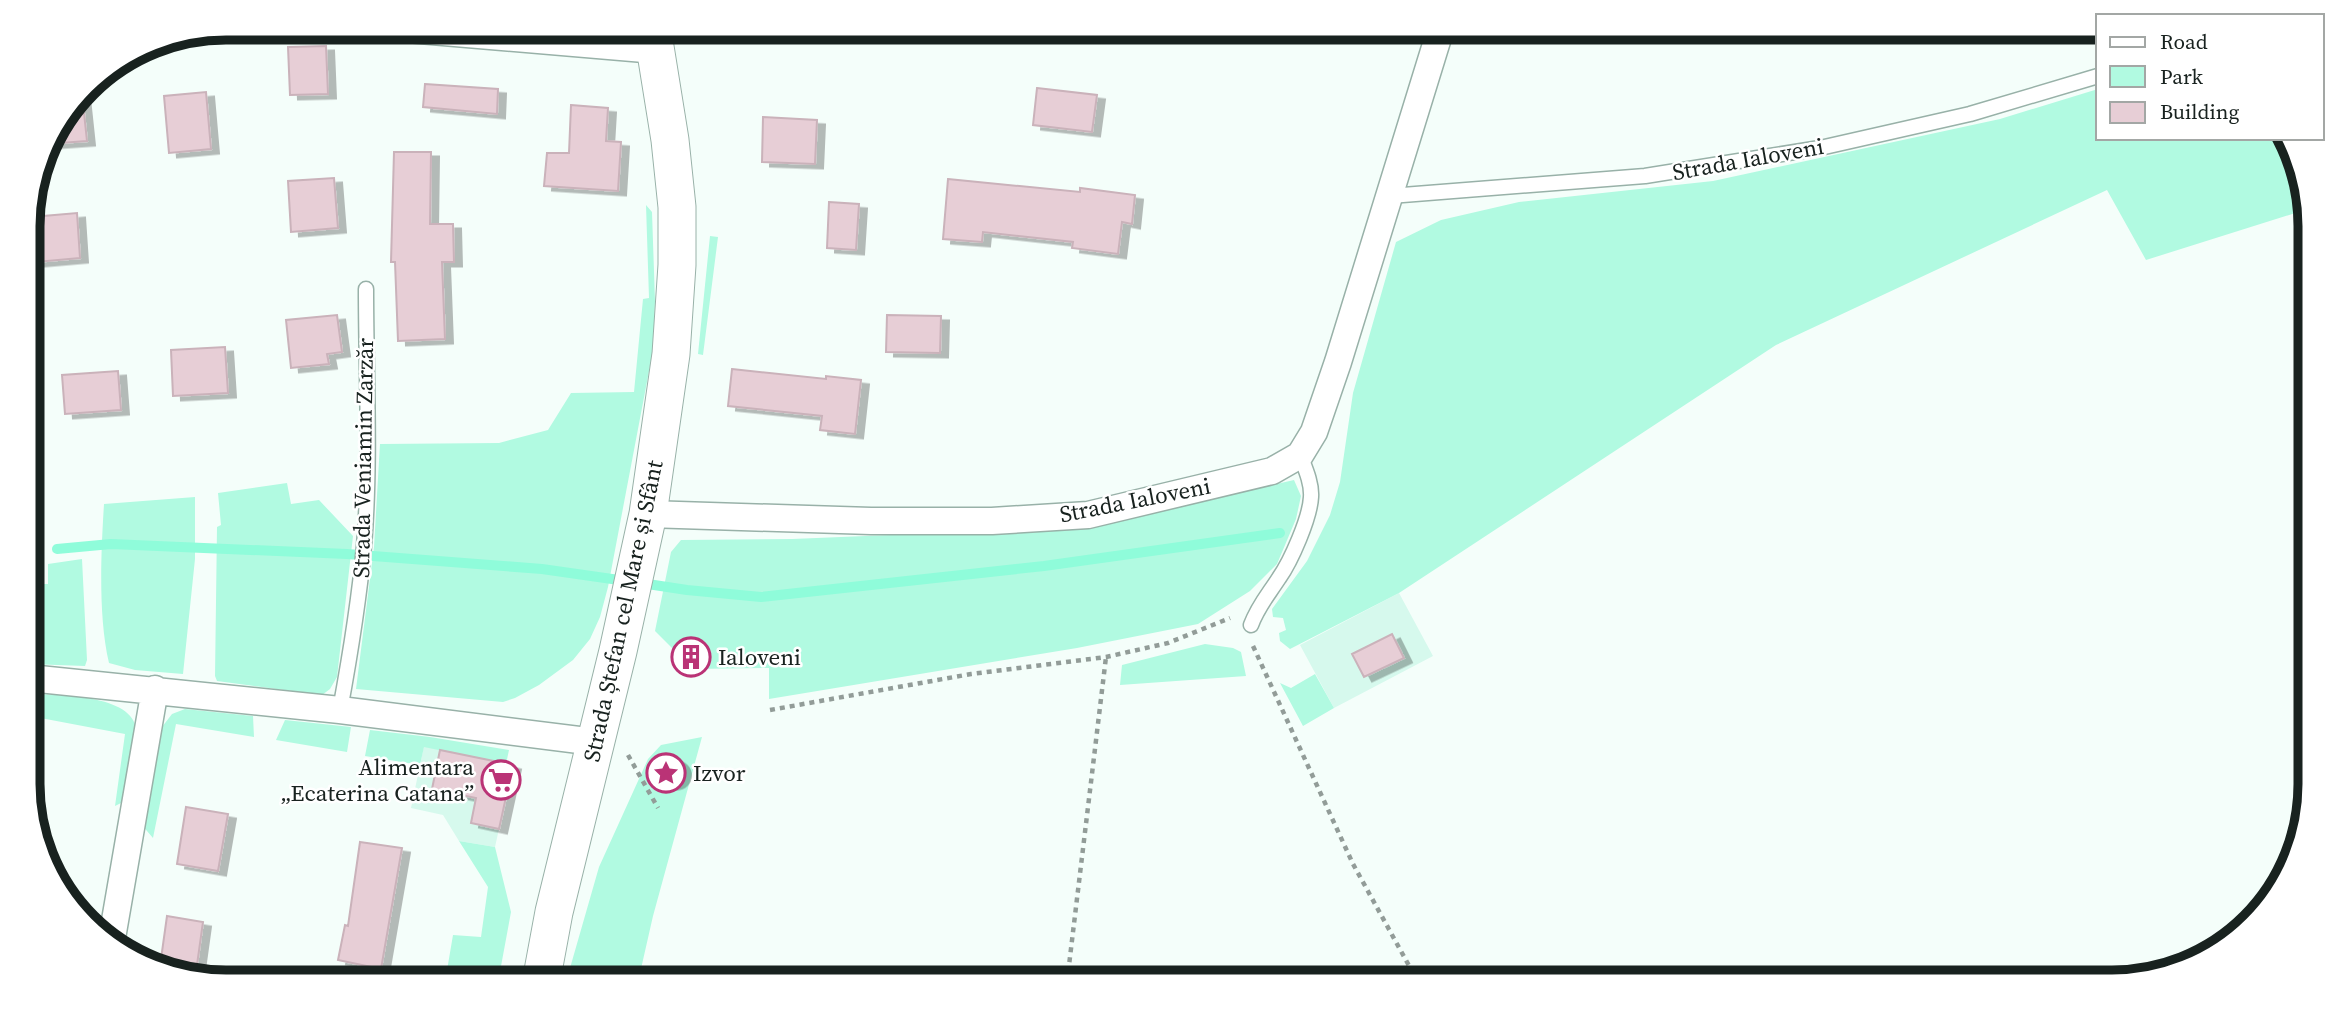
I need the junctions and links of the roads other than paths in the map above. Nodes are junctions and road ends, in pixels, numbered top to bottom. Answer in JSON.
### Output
{"nodes":[{"id":1,"x":1437,"y":40,"type":"edge"},
{"id":2,"x":654,"y":41,"type":"edge"},
{"id":3,"x":2096,"y":77,"type":"edge"},
{"id":4,"x":1390,"y":196,"type":"junction"},
{"id":5,"x":366,"y":289,"type":"dead end"},
{"id":6,"x":1300,"y":455,"type":"junction"},
{"id":7,"x":645,"y":529,"type":"junction"},
{"id":8,"x":1251,"y":625,"type":"road end"},
{"id":9,"x":40,"y":679,"type":"edge"},
{"id":10,"x":155,"y":690,"type":"junction"},
{"id":11,"x":340,"y":710,"type":"junction"},
{"id":12,"x":610,"y":745,"type":"junction"},
{"id":13,"x":113,"y":931,"type":"edge"},
{"id":14,"x":543,"y":970,"type":"edge"}],
"edges":[{"from":1,"to":4,"type":"street"},
{"from":2,"to":7,"type":"main road","name":"Strada Ștefan cel Mare și Sfânt"},
{"from":3,"to":4,"type":"lane","name":"Strada Ialoveni"},
{"from":4,"to":6,"type":"street"},
{"from":5,"to":11,"type":"lane","name":"Strada Veniamin Zarzăr"},
{"from":6,"to":7,"type":"street","name":"Strada Ialoveni"},
{"from":6,"to":8,"type":"lane"},
{"from":7,"to":12,"type":"main road","name":"Strada Ștefan cel Mare și Sfânt"},
{"from":9,"to":10,"type":"street"},
{"from":10,"to":11,"type":"street"},
{"from":10,"to":13,"type":"street"},
{"from":11,"to":12,"type":"street"},
{"from":12,"to":14,"type":"main road","name":"Strada Ștefan cel Mare și Sfânt"}]}
